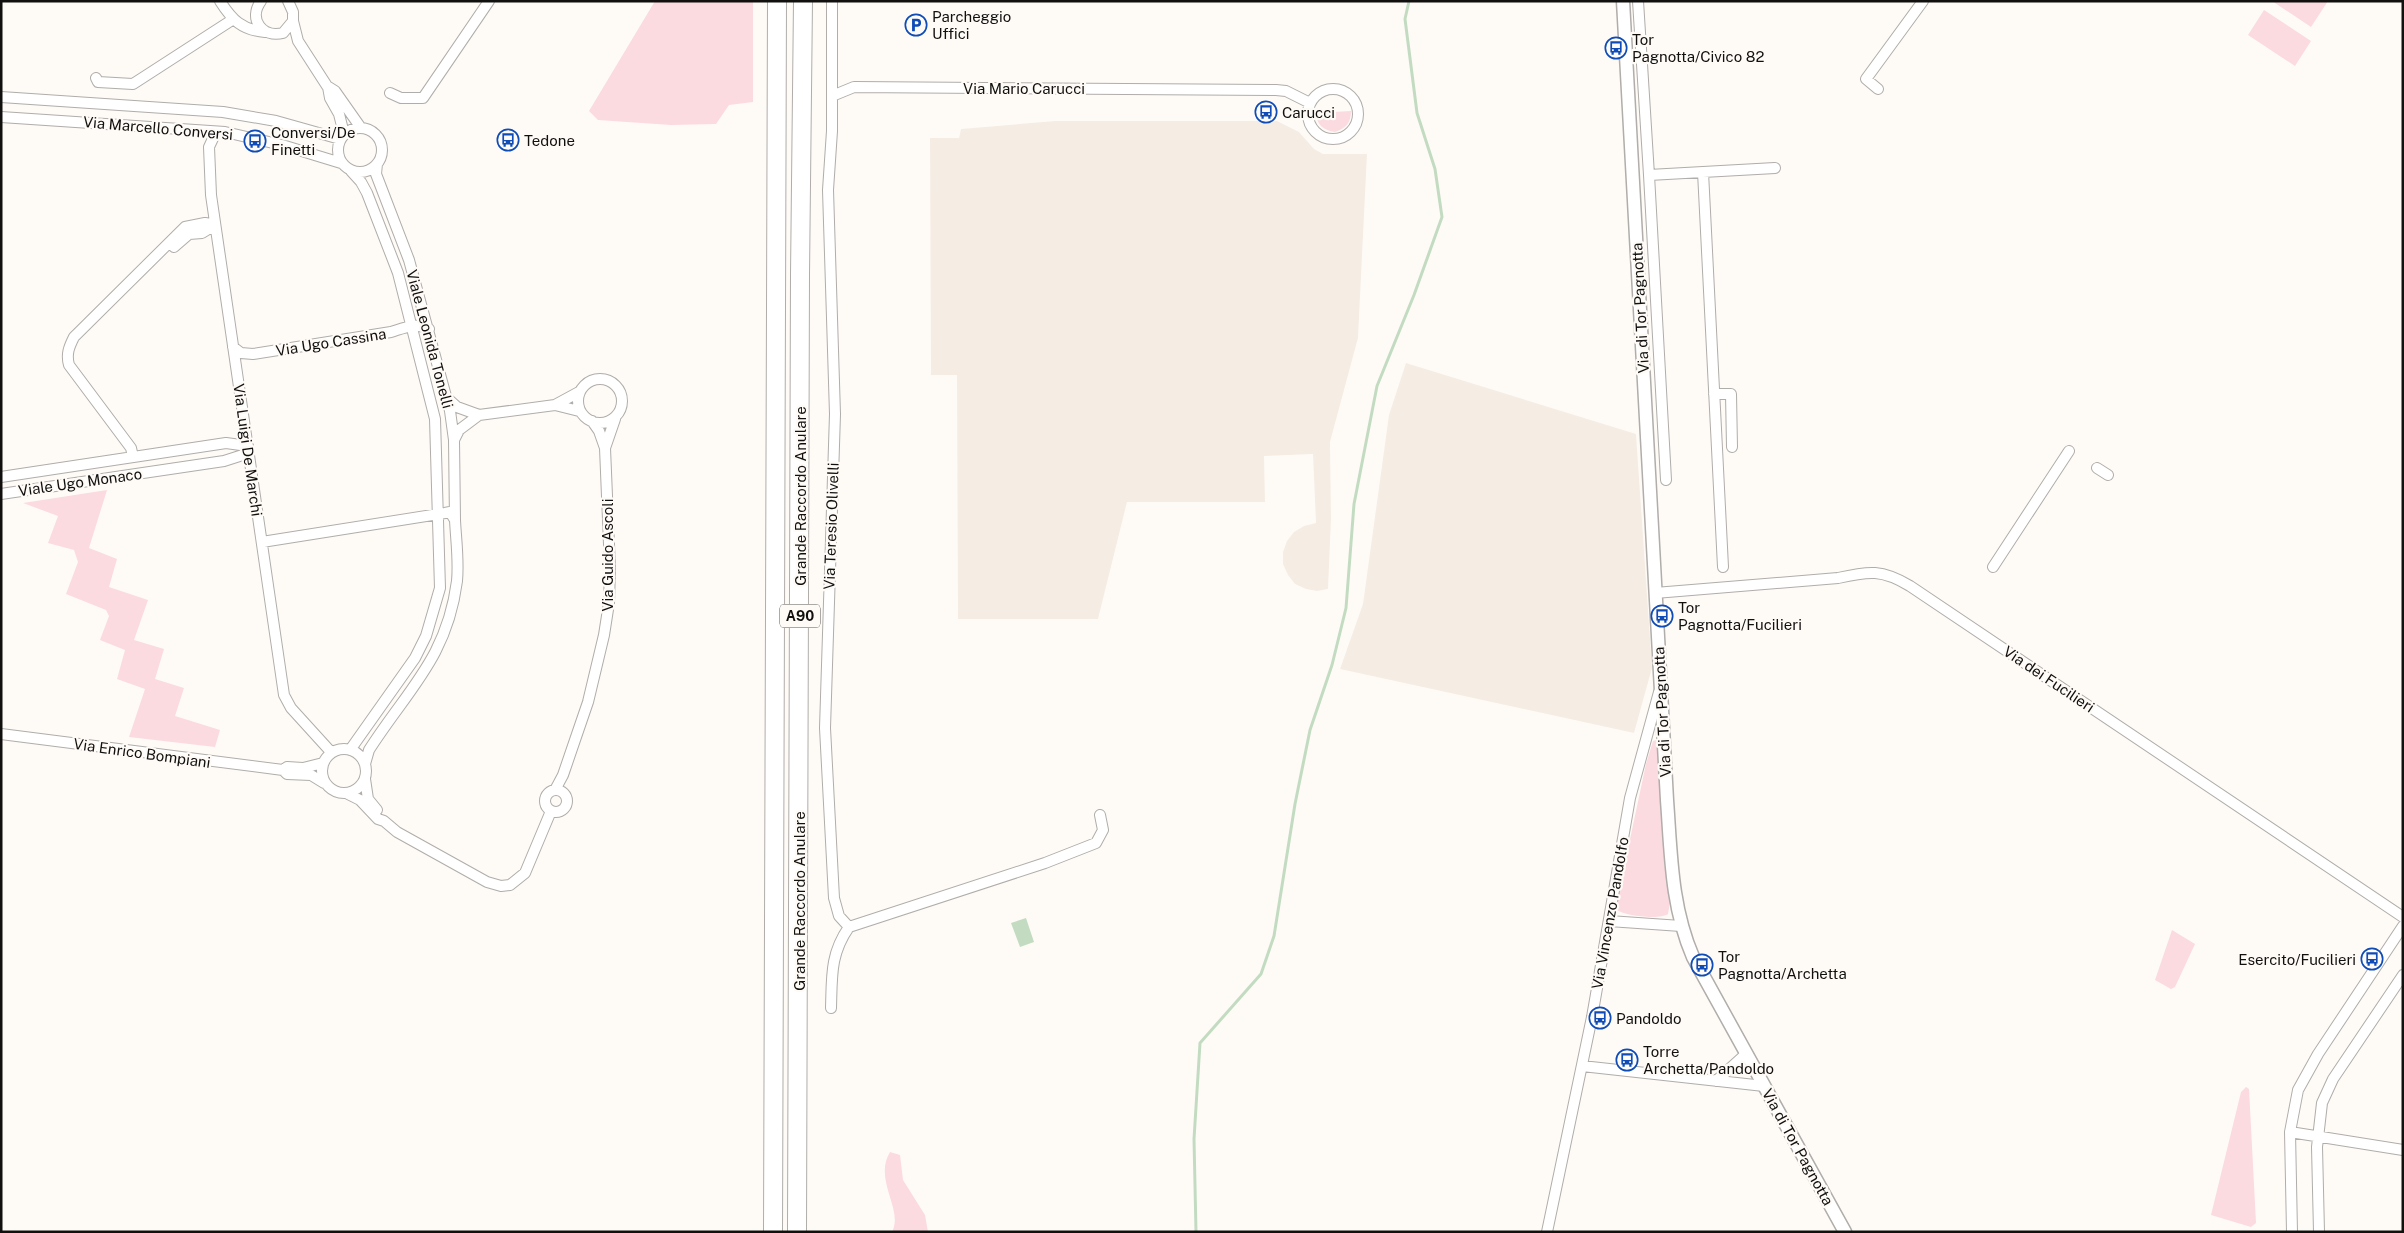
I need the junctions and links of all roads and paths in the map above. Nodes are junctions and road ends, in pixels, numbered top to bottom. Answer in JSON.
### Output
{"nodes":[{"id":1,"x":220,"y":1,"type":"edge"},
{"id":2,"x":261,"y":1,"type":"edge"},
{"id":3,"x":489,"y":1,"type":"edge"},
{"id":4,"x":777,"y":1,"type":"edge"},
{"id":5,"x":803,"y":1,"type":"edge"},
{"id":6,"x":832,"y":1,"type":"edge"},
{"id":7,"x":1623,"y":1,"type":"edge"},
{"id":8,"x":1638,"y":1,"type":"edge"},
{"id":9,"x":1923,"y":1,"type":"edge"},
{"id":10,"x":290,"y":2,"type":"edge"},
{"id":11,"x":232,"y":20,"type":"junction"},
{"id":12,"x":293,"y":21,"type":"junction"},
{"id":13,"x":265,"y":32,"type":"junction"},
{"id":14,"x":282,"y":33,"type":"junction"},
{"id":15,"x":298,"y":41,"type":"junction"},
{"id":16,"x":96,"y":78,"type":"dead end"},
{"id":17,"x":328,"y":87,"type":"junction"},
{"id":18,"x":1878,"y":89,"type":"dead end"},
{"id":19,"x":390,"y":92,"type":"dead end"},
{"id":20,"x":832,"y":96,"type":"junction"},
{"id":21,"x":1,"y":97,"type":"edge"},
{"id":22,"x":1310,"y":103,"type":"junction"},
{"id":23,"x":1,"y":117,"type":"edge"},
{"id":24,"x":361,"y":128,"type":"junction"},
{"id":25,"x":216,"y":132,"type":"junction"},
{"id":26,"x":342,"y":137,"type":"junction"},
{"id":27,"x":341,"y":163,"type":"junction"},
{"id":28,"x":377,"y":164,"type":"junction"},
{"id":29,"x":1775,"y":168,"type":"dead end"},
{"id":30,"x":351,"y":171,"type":"junction"},
{"id":31,"x":1703,"y":172,"type":"junction"},
{"id":32,"x":1649,"y":175,"type":"junction"},
{"id":33,"x":216,"y":225,"type":"junction"},
{"id":34,"x":412,"y":326,"type":"junction"},
{"id":35,"x":429,"y":329,"type":"junction"},
{"id":36,"x":233,"y":348,"type":"junction"},
{"id":37,"x":579,"y":392,"type":"junction"},
{"id":38,"x":1714,"y":394,"type":"junction"},
{"id":39,"x":447,"y":398,"type":"junction"},
{"id":40,"x":555,"y":405,"type":"junction"},
{"id":41,"x":579,"y":411,"type":"junction"},
{"id":42,"x":479,"y":416,"type":"junction"},
{"id":43,"x":615,"y":419,"type":"junction"},
{"id":44,"x":592,"y":422,"type":"junction"},
{"id":45,"x":454,"y":440,"type":"junction"},
{"id":46,"x":1732,"y":447,"type":"dead end"},
{"id":47,"x":605,"y":448,"type":"junction"},
{"id":48,"x":248,"y":450,"type":"junction"},
{"id":49,"x":2069,"y":451,"type":"dead end"},
{"id":50,"x":156,"y":454,"type":"junction"},
{"id":51,"x":133,"y":457,"type":"junction"},
{"id":52,"x":66,"y":468,"type":"junction"},
{"id":53,"x":2097,"y":468,"type":"dead end"},
{"id":54,"x":159,"y":470,"type":"junction"},
{"id":55,"x":2108,"y":475,"type":"dead end"},
{"id":56,"x":1,"y":477,"type":"edge"},
{"id":57,"x":1666,"y":480,"type":"dead end"},
{"id":58,"x":68,"y":484,"type":"junction"},
{"id":59,"x":1,"y":494,"type":"edge"},
{"id":60,"x":439,"y":515,"type":"junction"},
{"id":61,"x":456,"y":520,"type":"junction"},
{"id":62,"x":262,"y":542,"type":"junction"},
{"id":63,"x":1723,"y":567,"type":"dead end"},
{"id":64,"x":1993,"y":567,"type":"dead end"},
{"id":65,"x":1655,"y":593,"type":"junction"},
{"id":66,"x":1661,"y":684,"type":"junction"},
{"id":67,"x":1,"y":734,"type":"edge"},
{"id":68,"x":350,"y":750,"type":"junction"},
{"id":69,"x":331,"y":752,"type":"junction"},
{"id":70,"x":323,"y":763,"type":"junction"},
{"id":71,"x":365,"y":764,"type":"junction"},
{"id":72,"x":283,"y":770,"type":"junction"},
{"id":73,"x":364,"y":780,"type":"junction"},
{"id":74,"x":324,"y":783,"type":"junction"},
{"id":75,"x":558,"y":791,"type":"junction"},
{"id":76,"x":348,"y":794,"type":"junction"},
{"id":77,"x":551,"y":811,"type":"junction"},
{"id":78,"x":1100,"y":815,"type":"dead end"},
{"id":79,"x":384,"y":821,"type":"junction"},
{"id":80,"x":2403,"y":917,"type":"edge"},
{"id":81,"x":1609,"y":921,"type":"junction"},
{"id":82,"x":1682,"y":926,"type":"junction"},
{"id":83,"x":2403,"y":926,"type":"edge"},
{"id":84,"x":848,"y":928,"type":"junction"},
{"id":85,"x":2403,"y":975,"type":"edge"},
{"id":86,"x":831,"y":1008,"type":"dead end"},
{"id":87,"x":1746,"y":1054,"type":"junction"},
{"id":88,"x":1582,"y":1066,"type":"junction"},
{"id":89,"x":1716,"y":1081,"type":"junction"},
{"id":90,"x":1764,"y":1086,"type":"junction"},
{"id":91,"x":2290,"y":1132,"type":"junction"},
{"id":92,"x":2318,"y":1135,"type":"junction"},
{"id":93,"x":2403,"y":1150,"type":"edge"},
{"id":94,"x":773,"y":1232,"type":"edge"},
{"id":95,"x":796,"y":1232,"type":"edge"},
{"id":96,"x":1546,"y":1232,"type":"edge"},
{"id":97,"x":1845,"y":1232,"type":"edge"},
{"id":98,"x":2292,"y":1232,"type":"edge"},
{"id":99,"x":2319,"y":1232,"type":"edge"}],
"edges":[{"from":1,"to":11,"type":"street"},
{"from":2,"to":13,"type":"street"},
{"from":3,"to":19,"type":"street"},
{"from":4,"to":94,"type":"highway","name":"Grande Raccordo Anulare","number":"A90"},
{"from":5,"to":95,"type":"highway","name":"Grande Raccordo Anulare","number":"A90"},
{"from":6,"to":20,"type":"street"},
{"from":7,"to":65,"type":"street","name":"Via di Tor Pagnotta"},
{"from":8,"to":32,"type":"street"},
{"from":9,"to":18,"type":"street"},
{"from":10,"to":12,"type":"street"},
{"from":11,"to":13,"type":"street"},
{"from":11,"to":16,"type":"street"},
{"from":12,"to":14,"type":"street"},
{"from":12,"to":15,"type":"street"},
{"from":13,"to":14,"type":"street"},
{"from":14,"to":15,"type":"street"},
{"from":15,"to":17,"type":"street"},
{"from":17,"to":24,"type":"street"},
{"from":17,"to":26,"type":"street"},
{"from":20,"to":22,"type":"street","name":"Via Mario Carucci"},
{"from":20,"to":84,"type":"street","name":"Via Teresio Olivelli"},
{"from":21,"to":26,"type":"street","name":"Via Marcello Conversi"},
{"from":22,"to":22,"type":"street"},
{"from":23,"to":25,"type":"street","name":"Via Marcello Conversi"},
{"from":24,"to":26,"type":"street"},
{"from":24,"to":28,"type":"street"},
{"from":25,"to":27,"type":"street","name":"Via Marcello Conversi"},
{"from":25,"to":33,"type":"street","name":"Via Luigi De Marchi"},
{"from":26,"to":27,"type":"street"},
{"from":27,"to":30,"type":"street"},
{"from":28,"to":30,"type":"street"},
{"from":28,"to":35,"type":"street","name":"Viale Leonida Tonelli"},
{"from":29,"to":31,"type":"street"},
{"from":30,"to":34,"type":"street","name":"Viale Leonida Tonelli"},
{"from":31,"to":32,"type":"street"},
{"from":31,"to":38,"type":"street"},
{"from":32,"to":57,"type":"street"},
{"from":33,"to":36,"type":"street","name":"Via Luigi De Marchi"},
{"from":33,"to":51,"type":"street"},
{"from":34,"to":35,"type":"street","name":"Via Ugo Cassina"},
{"from":34,"to":36,"type":"street","name":"Via Ugo Cassina"},
{"from":34,"to":60,"type":"street","name":"Viale Leonida Tonelli"},
{"from":35,"to":39,"type":"street","name":"Viale Leonida Tonelli"},
{"from":36,"to":48,"type":"street","name":"Via Luigi De Marchi"},
{"from":37,"to":40,"type":"street"},
{"from":37,"to":41,"type":"street"},
{"from":37,"to":43,"type":"street"},
{"from":38,"to":46,"type":"street"},
{"from":38,"to":63,"type":"street"},
{"from":39,"to":42,"type":"street"},
{"from":39,"to":45,"type":"street","name":"Viale Leonida Tonelli"},
{"from":40,"to":41,"type":"street"},
{"from":40,"to":42,"type":"street"},
{"from":41,"to":44,"type":"street"},
{"from":42,"to":45,"type":"street"},
{"from":43,"to":44,"type":"street"},
{"from":43,"to":47,"type":"street","name":"Via Guido Ascoli"},
{"from":44,"to":47,"type":"street","name":"Via Guido Ascoli"},
{"from":45,"to":61,"type":"street","name":"Viale Leonida Tonelli"},
{"from":47,"to":75,"type":"street","name":"Via Guido Ascoli"},
{"from":48,"to":50,"type":"street","name":"Viale Ugo Monaco"},
{"from":48,"to":54,"type":"street","name":"Viale Ugo Monaco"},
{"from":48,"to":62,"type":"street","name":"Via Luigi De Marchi"},
{"from":49,"to":64,"type":"street"},
{"from":50,"to":51,"type":"street","name":"Viale Ugo Monaco"},
{"from":50,"to":54,"type":"street","name":"Viale Ugo Monaco"},
{"from":51,"to":52,"type":"street","name":"Viale Ugo Monaco"},
{"from":52,"to":56,"type":"street","name":"Viale Ugo Monaco"},
{"from":52,"to":58,"type":"street"},
{"from":53,"to":55,"type":"street"},
{"from":54,"to":58,"type":"street","name":"Viale Ugo Monaco"},
{"from":58,"to":59,"type":"street","name":"Viale Ugo Monaco"},
{"from":60,"to":61,"type":"street"},
{"from":60,"to":62,"type":"street"},
{"from":60,"to":68,"type":"street","name":"Viale Leonida Tonelli"},
{"from":61,"to":71,"type":"street","name":"Viale Leonida Tonelli"},
{"from":62,"to":69,"type":"street","name":"Via Luigi De Marchi"},
{"from":65,"to":66,"type":"street","name":"Via di Tor Pagnotta"},
{"from":65,"to":80,"type":"street","name":"Via dei Fucilieri"},
{"from":66,"to":81,"type":"street","name":"Via Vincenzo Pandolfo"},
{"from":66,"to":82,"type":"street","name":"Via di Tor Pagnotta"},
{"from":67,"to":72,"type":"street","name":"Via Enrico Bompiani"},
{"from":68,"to":69,"type":"street"},
{"from":68,"to":71,"type":"street"},
{"from":69,"to":70,"type":"street"},
{"from":70,"to":72,"type":"street","name":"Via Enrico Bompiani"},
{"from":70,"to":74,"type":"street"},
{"from":71,"to":73,"type":"street"},
{"from":72,"to":74,"type":"street","name":"Via Enrico Bompiani"},
{"from":73,"to":76,"type":"street"},
{"from":73,"to":79,"type":"street"},
{"from":74,"to":76,"type":"street"},
{"from":75,"to":77,"type":"street"},
{"from":75,"to":77,"type":"street"},
{"from":76,"to":79,"type":"street"},
{"from":77,"to":79,"type":"street"},
{"from":78,"to":84,"type":"street"},
{"from":81,"to":82,"type":"street"},
{"from":81,"to":88,"type":"street","name":"Via Vincenzo Pandolfo"},
{"from":82,"to":87,"type":"street","name":"Via di Tor Pagnotta"},
{"from":83,"to":91,"type":"street"},
{"from":84,"to":86,"type":"street"},
{"from":85,"to":92,"type":"street"},
{"from":87,"to":89,"type":"street"},
{"from":87,"to":90,"type":"street","name":"Via di Tor Pagnotta"},
{"from":88,"to":89,"type":"street"},
{"from":88,"to":96,"type":"street","name":"Via Vincenzo Pandolfo"},
{"from":89,"to":90,"type":"street"},
{"from":90,"to":97,"type":"street","name":"Via di Tor Pagnotta"},
{"from":91,"to":92,"type":"street"},
{"from":91,"to":98,"type":"street"},
{"from":92,"to":93,"type":"street"},
{"from":92,"to":99,"type":"street"}]}
